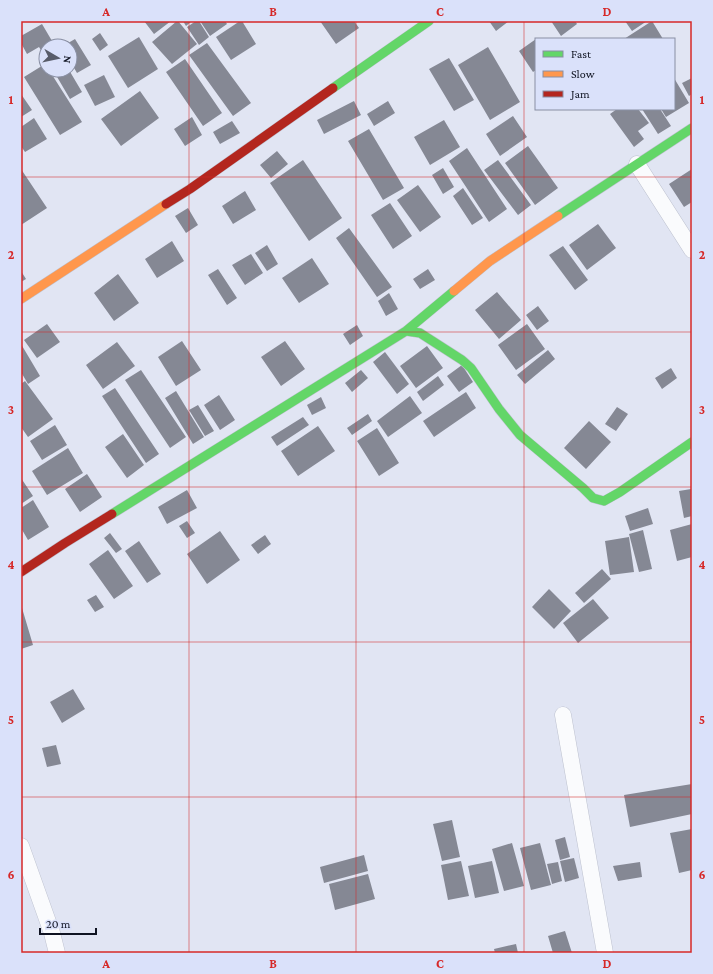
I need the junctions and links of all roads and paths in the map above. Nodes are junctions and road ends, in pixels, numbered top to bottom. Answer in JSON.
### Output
{"nodes":[{"id":1,"x":430,"y":21,"type":"edge"},
{"id":2,"x":692,"y":128,"type":"edge"},
{"id":3,"x":637,"y":164,"type":"junction"},
{"id":4,"x":692,"y":250,"type":"edge"},
{"id":5,"x":21,"y":299,"type":"edge"},
{"id":6,"x":406,"y":331,"type":"junction"},
{"id":7,"x":692,"y":442,"type":"edge"},
{"id":8,"x":21,"y":572,"type":"edge"},
{"id":9,"x":564,"y":715,"type":"dead end"},
{"id":10,"x":21,"y":846,"type":"edge"},
{"id":11,"x":57,"y":953,"type":"edge"},
{"id":12,"x":605,"y":953,"type":"edge"}],
"edges":[{"from":1,"to":5,"type":"street"},
{"from":2,"to":3,"type":"street"},
{"from":3,"to":4,"type":"street"},
{"from":3,"to":6,"type":"street"},
{"from":6,"to":7,"type":"street"},
{"from":6,"to":8,"type":"street"},
{"from":9,"to":12,"type":"street"},
{"from":10,"to":11,"type":"street"}]}
